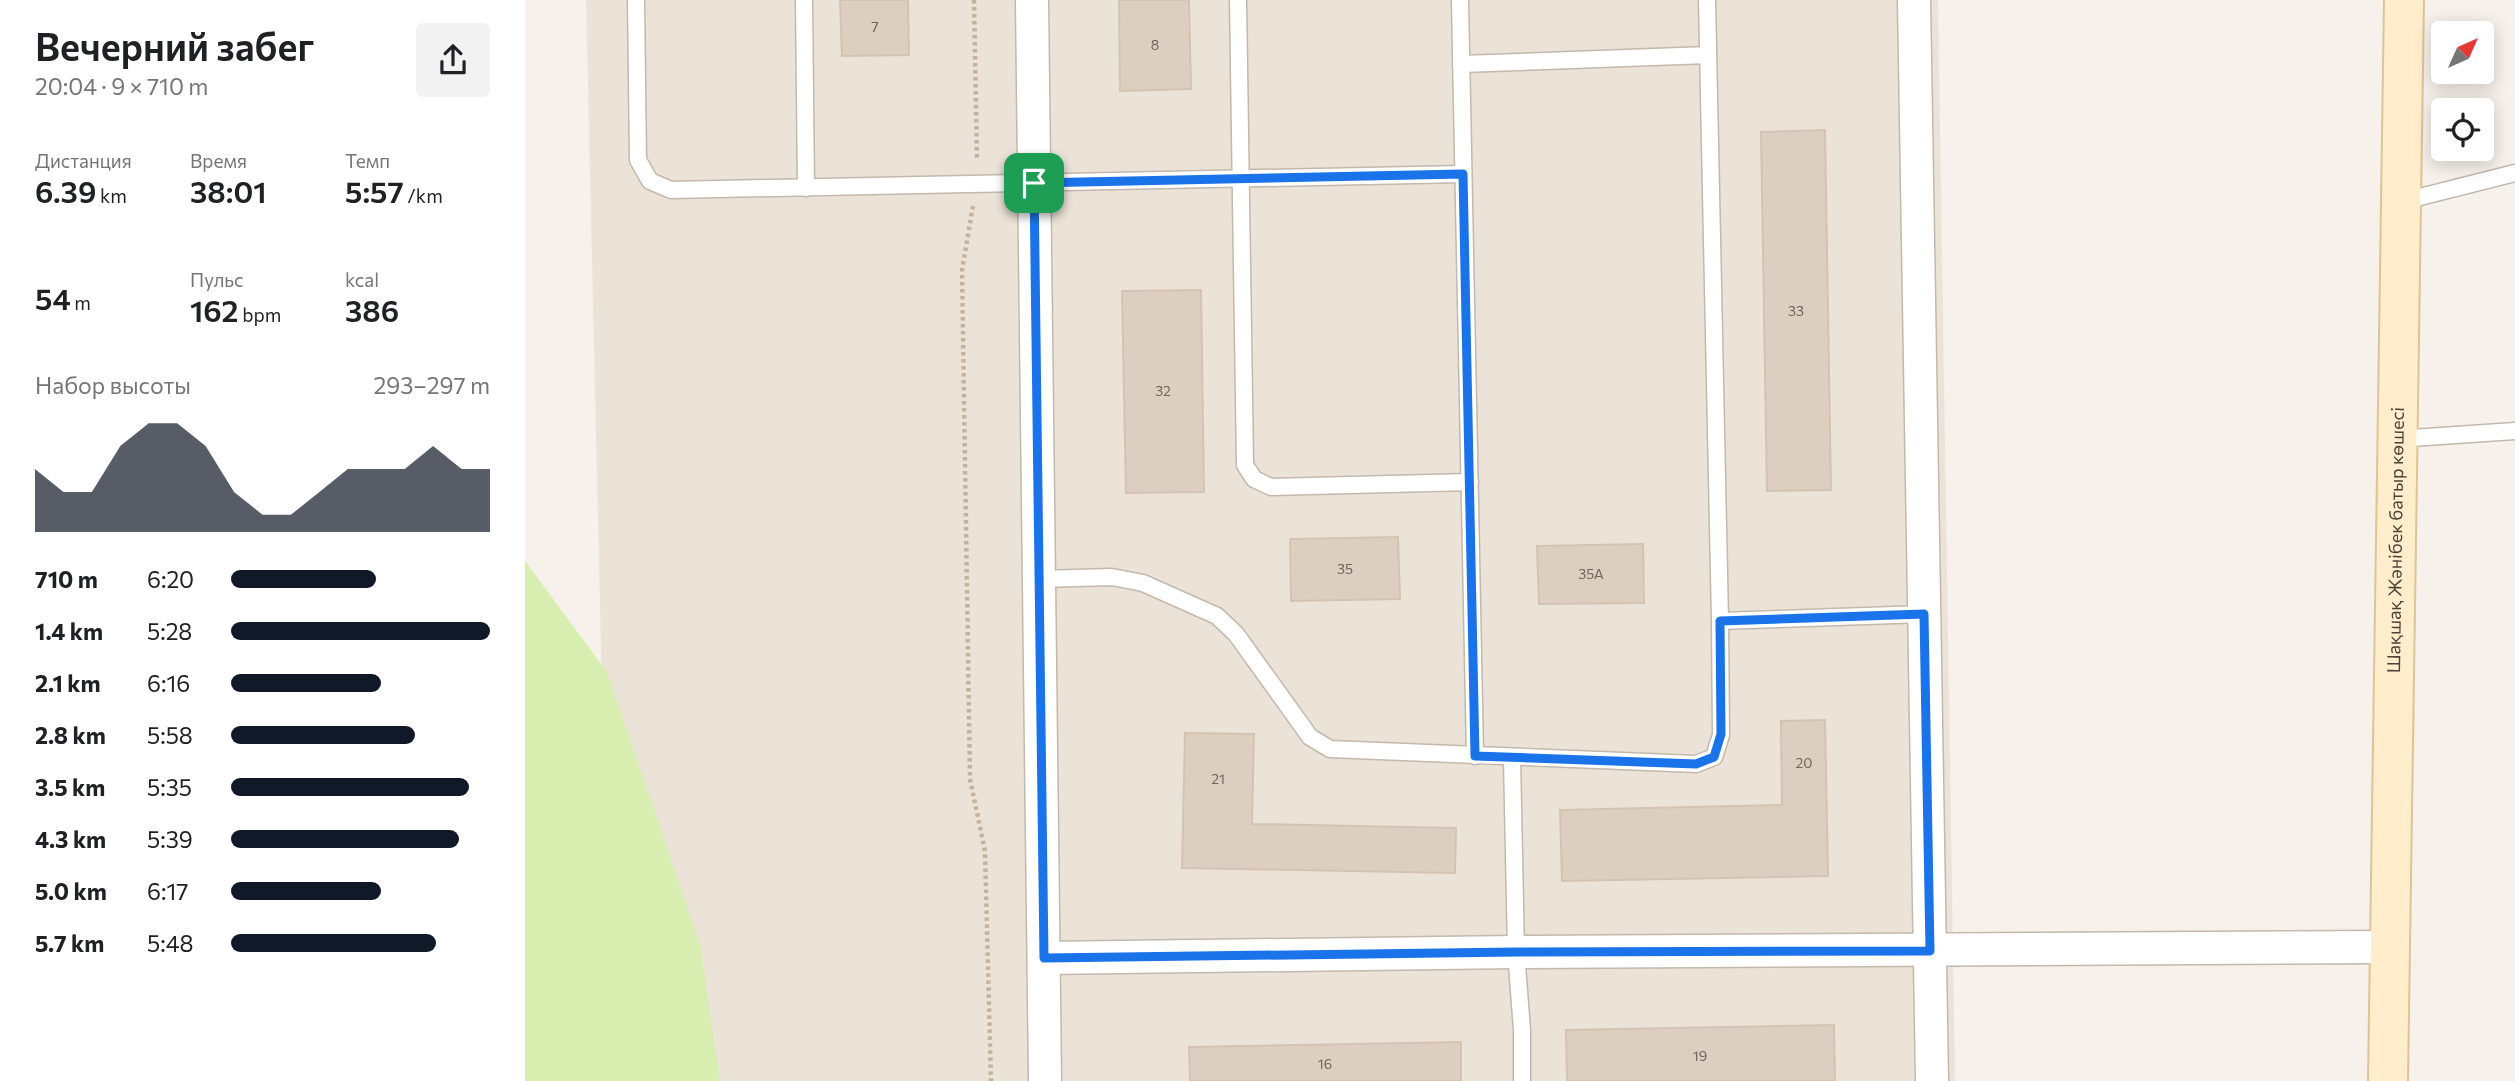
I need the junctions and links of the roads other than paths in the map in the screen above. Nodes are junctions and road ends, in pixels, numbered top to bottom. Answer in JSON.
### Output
{"nodes":[{"id":1,"x":636,"y":0,"type":"edge"},
{"id":2,"x":804,"y":0,"type":"edge"},
{"id":3,"x":1032,"y":0,"type":"edge"},
{"id":4,"x":1238,"y":0,"type":"edge"},
{"id":5,"x":1460,"y":0,"type":"edge"},
{"id":6,"x":1707,"y":0,"type":"edge"},
{"id":7,"x":1915,"y":0,"type":"edge"},
{"id":8,"x":2404,"y":0,"type":"edge"},
{"id":9,"x":1708,"y":55,"type":"junction"},
{"id":10,"x":1461,"y":64,"type":"junction"},
{"id":11,"x":2515,"y":173,"type":"edge"},
{"id":12,"x":1463,"y":174,"type":"junction"},
{"id":13,"x":1242,"y":178,"type":"junction"},
{"id":14,"x":1034,"y":183,"type":"junction"},
{"id":15,"x":806,"y":188,"type":"junction"},
{"id":16,"x":2400,"y":202,"type":"junction"},
{"id":17,"x":2515,"y":432,"type":"edge"},
{"id":18,"x":2397,"y":439,"type":"junction"},
{"id":19,"x":1470,"y":482,"type":"junction"},
{"id":20,"x":1039,"y":579,"type":"junction"},
{"id":21,"x":1924,"y":614,"type":"junction"},
{"id":22,"x":1720,"y":621,"type":"junction"},
{"id":23,"x":1475,"y":756,"type":"junction"},
{"id":24,"x":1512,"y":758,"type":"junction"},
{"id":25,"x":2389,"y":947,"type":"junction"},
{"id":26,"x":1930,"y":951,"type":"junction"},
{"id":27,"x":1516,"y":952,"type":"junction"},
{"id":28,"x":1044,"y":958,"type":"junction"},
{"id":29,"x":1045,"y":1081,"type":"edge"},
{"id":30,"x":1522,"y":1081,"type":"edge"},
{"id":31,"x":1932,"y":1081,"type":"edge"},
{"id":32,"x":2388,"y":1081,"type":"edge"}],
"edges":[{"from":1,"to":15,"type":"lane"},
{"from":2,"to":15,"type":"lane"},
{"from":3,"to":14,"type":"street"},
{"from":4,"to":13,"type":"lane"},
{"from":5,"to":10,"type":"lane"},
{"from":6,"to":9,"type":"lane"},
{"from":7,"to":21,"type":"street"},
{"from":8,"to":16,"type":"main road","name":"Шақшақ Жәнібек батыр көшесі"},
{"from":9,"to":10,"type":"lane"},
{"from":9,"to":22,"type":"lane"},
{"from":10,"to":12,"type":"lane"},
{"from":11,"to":16,"type":"lane"},
{"from":12,"to":13,"type":"lane"},
{"from":12,"to":19,"type":"lane"},
{"from":13,"to":14,"type":"lane"},
{"from":13,"to":19,"type":"lane"},
{"from":14,"to":15,"type":"lane"},
{"from":14,"to":20,"type":"street"},
{"from":16,"to":18,"type":"main road","name":"Шақшақ Жәнібек батыр көшесі"},
{"from":17,"to":18,"type":"lane"},
{"from":18,"to":25,"type":"main road","name":"Шақшақ Жәнібек батыр көшесі"},
{"from":19,"to":23,"type":"lane"},
{"from":20,"to":23,"type":"lane"},
{"from":20,"to":28,"type":"street"},
{"from":21,"to":22,"type":"lane"},
{"from":21,"to":26,"type":"street"},
{"from":22,"to":24,"type":"lane"},
{"from":23,"to":24,"type":"lane"},
{"from":24,"to":27,"type":"lane"},
{"from":25,"to":26,"type":"street"},
{"from":25,"to":32,"type":"main road","name":"Шақшақ Жәнібек батыр көшесі"},
{"from":26,"to":27,"type":"street"},
{"from":26,"to":31,"type":"street"},
{"from":27,"to":28,"type":"street"},
{"from":27,"to":30,"type":"lane"},
{"from":28,"to":29,"type":"street"}]}
